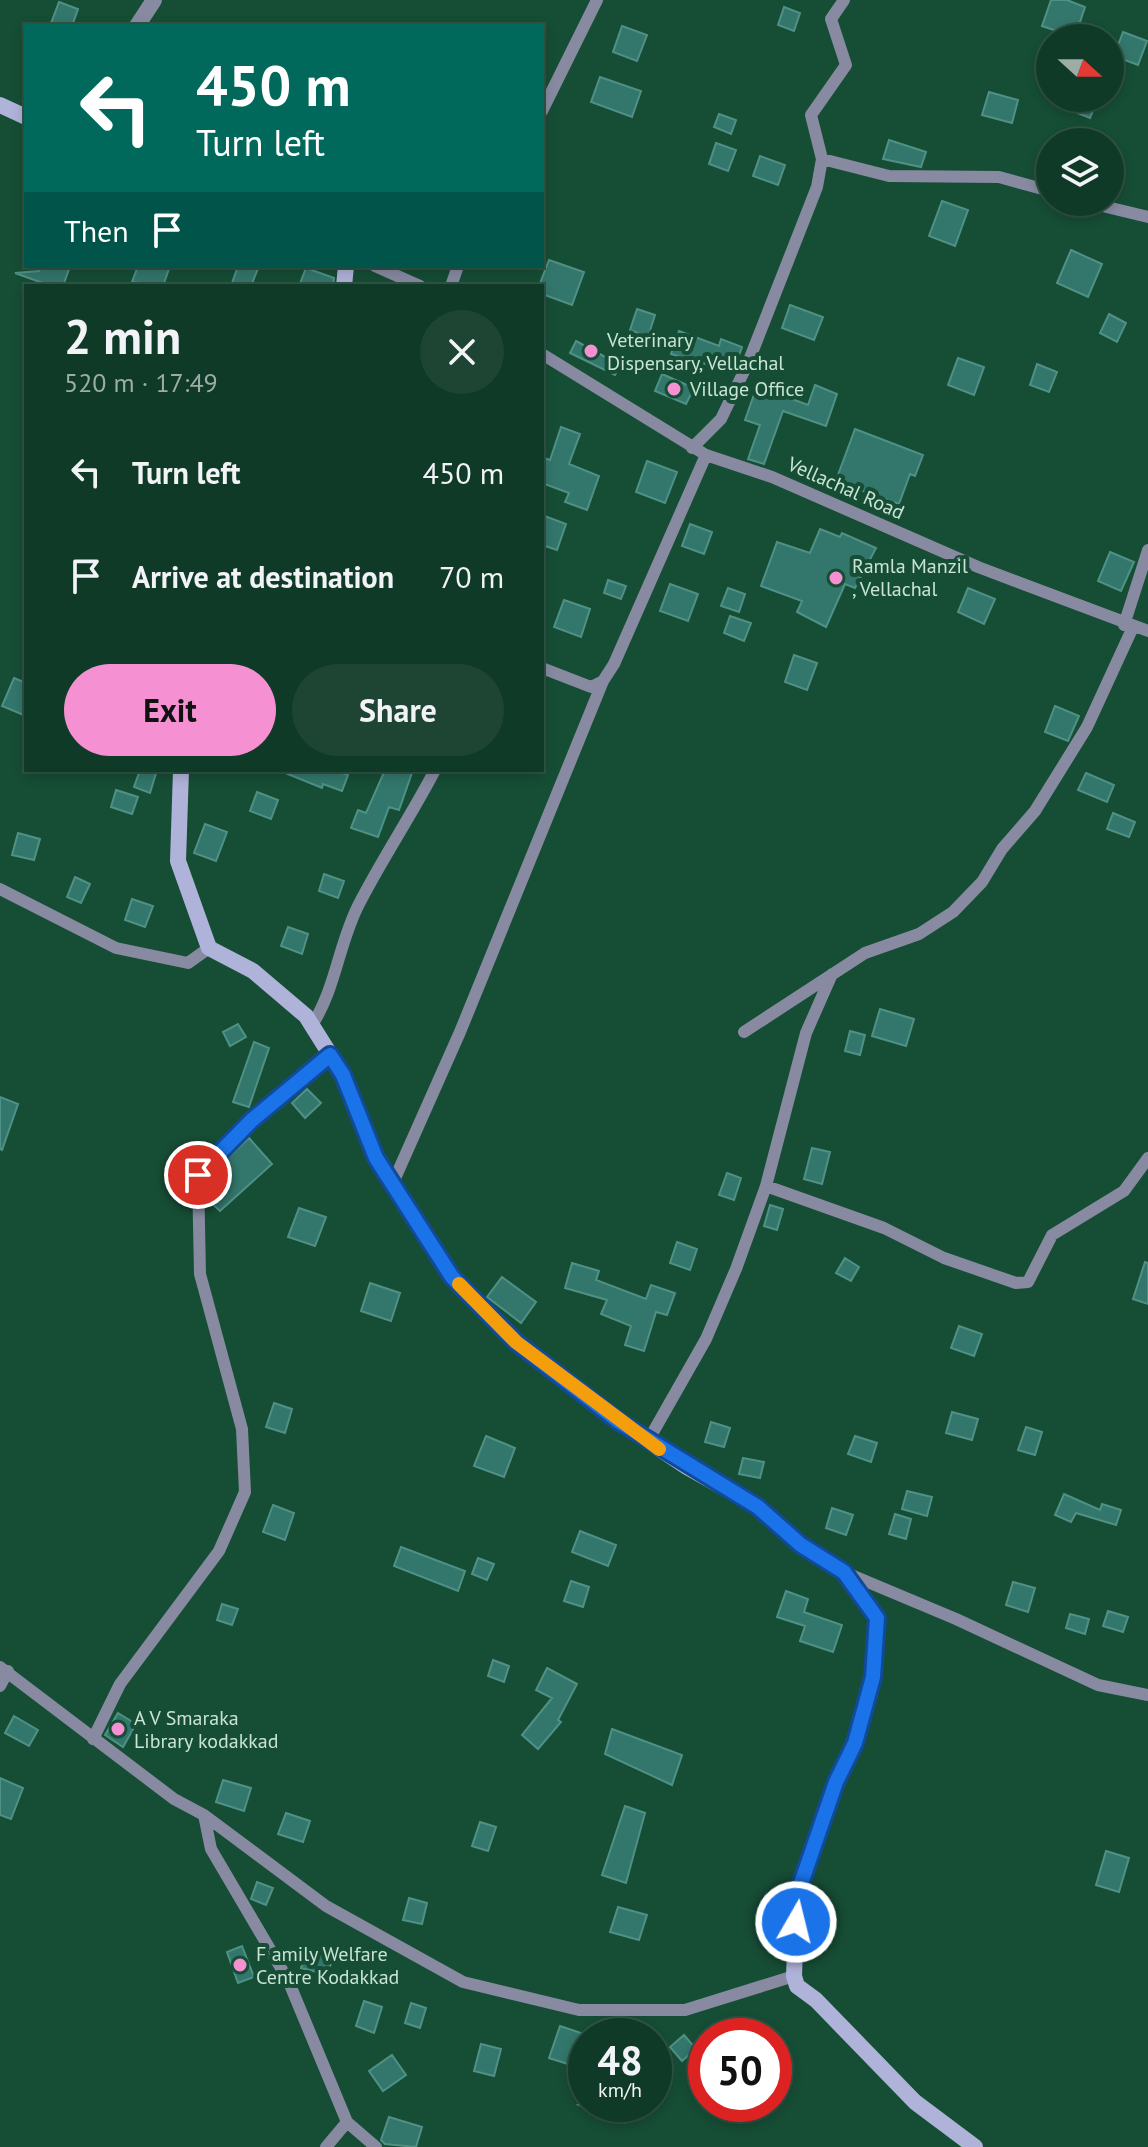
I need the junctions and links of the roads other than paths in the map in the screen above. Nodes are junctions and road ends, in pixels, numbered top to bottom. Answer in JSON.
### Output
{"nodes":[{"id":1,"x":154,"y":0,"type":"edge"},
{"id":2,"x":597,"y":0,"type":"edge"},
{"id":3,"x":844,"y":0,"type":"edge"},
{"id":4,"x":138,"y":24,"type":"edge"},
{"id":5,"x":0,"y":105,"type":"edge"},
{"id":6,"x":544,"y":107,"type":"edge"},
{"id":7,"x":24,"y":116,"type":"edge"},
{"id":8,"x":822,"y":159,"type":"junction"},
{"id":9,"x":1036,"y":187,"type":"edge"},
{"id":10,"x":1124,"y":211,"type":"edge"},
{"id":11,"x":1148,"y":217,"type":"edge"},
{"id":12,"x":380,"y":268,"type":"edge"},
{"id":13,"x":416,"y":284,"type":"edge"},
{"id":14,"x":544,"y":355,"type":"edge"},
{"id":15,"x":692,"y":448,"type":"junction"},
{"id":16,"x":706,"y":455,"type":"junction"},
{"id":17,"x":1148,"y":550,"type":"edge"},
{"id":18,"x":1129,"y":626,"type":"junction"},
{"id":19,"x":1148,"y":631,"type":"edge"},
{"id":20,"x":544,"y":669,"type":"edge"},
{"id":21,"x":603,"y":681,"type":"junction"},
{"id":22,"x":181,"y":772,"type":"edge"},
{"id":23,"x":434,"y":772,"type":"edge"},
{"id":24,"x":0,"y":889,"type":"edge"},
{"id":25,"x":209,"y":948,"type":"junction"},
{"id":26,"x":832,"y":974,"type":"junction"},
{"id":27,"x":312,"y":1025,"type":"junction"},
{"id":28,"x":744,"y":1032,"type":"dead end"},
{"id":29,"x":330,"y":1055,"type":"junction"},
{"id":30,"x":1148,"y":1158,"type":"edge"},
{"id":31,"x":392,"y":1185,"type":"junction"},
{"id":32,"x":766,"y":1186,"type":"junction"},
{"id":33,"x":648,"y":1441,"type":"junction"},
{"id":34,"x":844,"y":1572,"type":"junction"},
{"id":35,"x":4,"y":1669,"type":"edge"},
{"id":36,"x":0,"y":1686,"type":"edge"},
{"id":37,"x":1148,"y":1695,"type":"edge"},
{"id":38,"x":93,"y":1739,"type":"junction"},
{"id":39,"x":204,"y":1815,"type":"junction"},
{"id":40,"x":794,"y":1976,"type":"junction"},
{"id":41,"x":347,"y":2122,"type":"junction"},
{"id":42,"x":326,"y":2147,"type":"edge"},
{"id":43,"x":376,"y":2147,"type":"edge"},
{"id":44,"x":975,"y":2147,"type":"edge"}],
"edges":[{"from":1,"to":4,"type":"street"},
{"from":2,"to":6,"type":"street"},
{"from":3,"to":8,"type":"street"},
{"from":5,"to":7,"type":"main road"},
{"from":8,"to":9,"type":"street"},
{"from":8,"to":15,"type":"street"},
{"from":10,"to":11,"type":"street"},
{"from":12,"to":13,"type":"street"},
{"from":14,"to":15,"type":"street","name":"Vellachal Road"},
{"from":15,"to":16,"type":"street","name":"Vellachal Road"},
{"from":16,"to":18,"type":"street","name":"Vellachal Road"},
{"from":16,"to":21,"type":"street"},
{"from":17,"to":18,"type":"street"},
{"from":18,"to":19,"type":"street","name":"Vellachal Road"},
{"from":18,"to":26,"type":"street"},
{"from":20,"to":21,"type":"street"},
{"from":21,"to":31,"type":"street"},
{"from":22,"to":25,"type":"main road"},
{"from":23,"to":27,"type":"street"},
{"from":24,"to":25,"type":"street"},
{"from":25,"to":27,"type":"main road"},
{"from":26,"to":28,"type":"street"},
{"from":26,"to":32,"type":"street"},
{"from":27,"to":29,"type":"main road"},
{"from":29,"to":31,"type":"main road"},
{"from":29,"to":38,"type":"street"},
{"from":30,"to":32,"type":"street"},
{"from":31,"to":33,"type":"main road"},
{"from":32,"to":33,"type":"street"},
{"from":33,"to":34,"type":"main road"},
{"from":34,"to":37,"type":"street"},
{"from":34,"to":40,"type":"main road"},
{"from":35,"to":36,"type":"street"},
{"from":35,"to":38,"type":"street"},
{"from":38,"to":39,"type":"street"},
{"from":39,"to":40,"type":"street"},
{"from":39,"to":41,"type":"street"},
{"from":40,"to":44,"type":"main road"},
{"from":41,"to":42,"type":"street"},
{"from":41,"to":43,"type":"street"}]}
